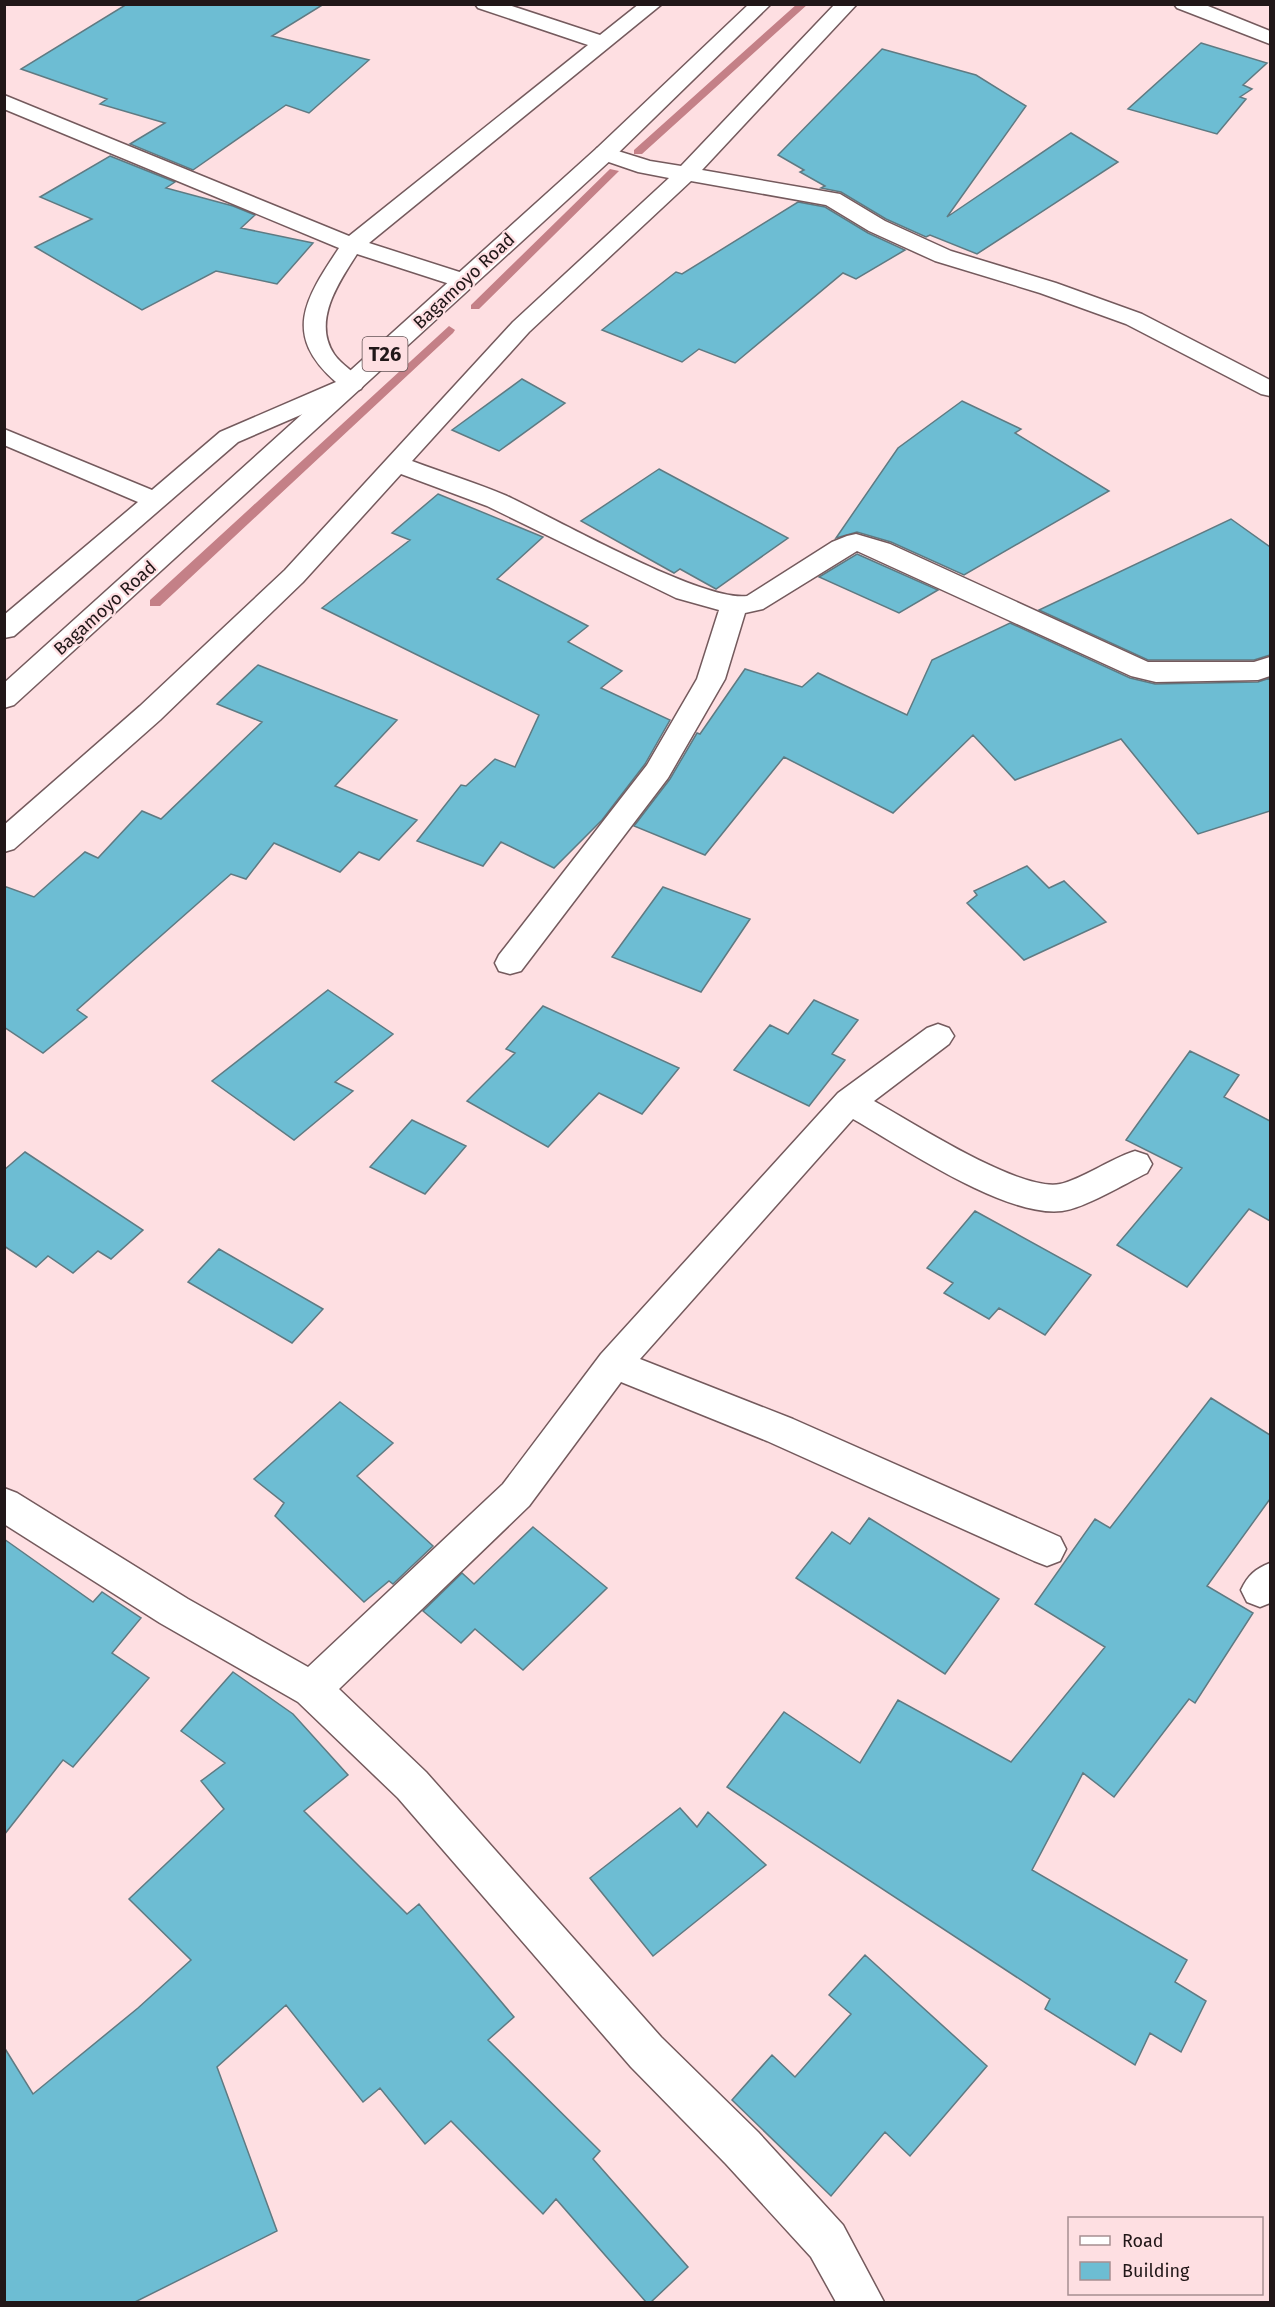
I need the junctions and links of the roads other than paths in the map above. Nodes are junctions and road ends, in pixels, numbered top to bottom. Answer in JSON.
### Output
{"nodes":[{"id":1,"x":485,"y":4,"type":"edge"},
{"id":2,"x":651,"y":4,"type":"edge"},
{"id":3,"x":761,"y":4,"type":"edge"},
{"id":4,"x":847,"y":4,"type":"edge"},
{"id":5,"x":1184,"y":4,"type":"edge"},
{"id":6,"x":1270,"y":38,"type":"edge"},
{"id":7,"x":603,"y":43,"type":"junction"},
{"id":8,"x":4,"y":101,"type":"edge"},
{"id":9,"x":605,"y":153,"type":"junction"},
{"id":10,"x":687,"y":173,"type":"junction"},
{"id":11,"x":352,"y":245,"type":"junction"},
{"id":12,"x":464,"y":281,"type":"junction"},
{"id":13,"x":352,"y":384,"type":"junction"},
{"id":14,"x":1270,"y":389,"type":"edge"},
{"id":15,"x":4,"y":436,"type":"edge"},
{"id":16,"x":396,"y":464,"type":"junction"},
{"id":17,"x":155,"y":500,"type":"junction"},
{"id":18,"x":734,"y":606,"type":"junction"},
{"id":19,"x":4,"y":630,"type":"edge"},
{"id":20,"x":1270,"y":666,"type":"edge"},
{"id":21,"x":4,"y":699,"type":"edge"},
{"id":22,"x":4,"y":842,"type":"edge"},
{"id":23,"x":510,"y":963,"type":"dead end"},
{"id":24,"x":938,"y":1036,"type":"dead end"},
{"id":25,"x":849,"y":1102,"type":"junction"},
{"id":26,"x":1135,"y":1164,"type":"dead end"},
{"id":27,"x":614,"y":1364,"type":"junction"},
{"id":28,"x":4,"y":1504,"type":"edge"},
{"id":29,"x":1047,"y":1549,"type":"dead end"},
{"id":30,"x":312,"y":1689,"type":"junction"},
{"id":31,"x":861,"y":2302,"type":"edge"}],
"edges":[{"from":1,"to":7,"type":"main road"},
{"from":2,"to":7,"type":"main road"},
{"from":3,"to":9,"type":"main road","name":"Bagamoyo Road","number":"T26"},
{"from":4,"to":10,"type":"main road"},
{"from":5,"to":6,"type":"main road"},
{"from":7,"to":11,"type":"main road"},
{"from":8,"to":11,"type":"main road"},
{"from":9,"to":10,"type":"main road"},
{"from":9,"to":12,"type":"main road","name":"Bagamoyo Road","number":"T26"},
{"from":10,"to":14,"type":"main road"},
{"from":10,"to":16,"type":"main road"},
{"from":11,"to":12,"type":"main road"},
{"from":11,"to":13,"type":"main road"},
{"from":12,"to":13,"type":"main road","name":"Bagamoyo Road","number":"T26"},
{"from":13,"to":17,"type":"main road"},
{"from":13,"to":21,"type":"main road","name":"Bagamoyo Road","number":"T26"},
{"from":15,"to":17,"type":"main road"},
{"from":16,"to":18,"type":"main road"},
{"from":16,"to":22,"type":"main road"},
{"from":17,"to":19,"type":"main road"},
{"from":18,"to":20,"type":"main road"},
{"from":18,"to":23,"type":"main road"},
{"from":24,"to":25,"type":"main road"},
{"from":25,"to":26,"type":"main road"},
{"from":25,"to":27,"type":"main road"},
{"from":27,"to":29,"type":"main road"},
{"from":27,"to":30,"type":"main road"},
{"from":28,"to":30,"type":"main road"},
{"from":30,"to":31,"type":"main road"}]}
